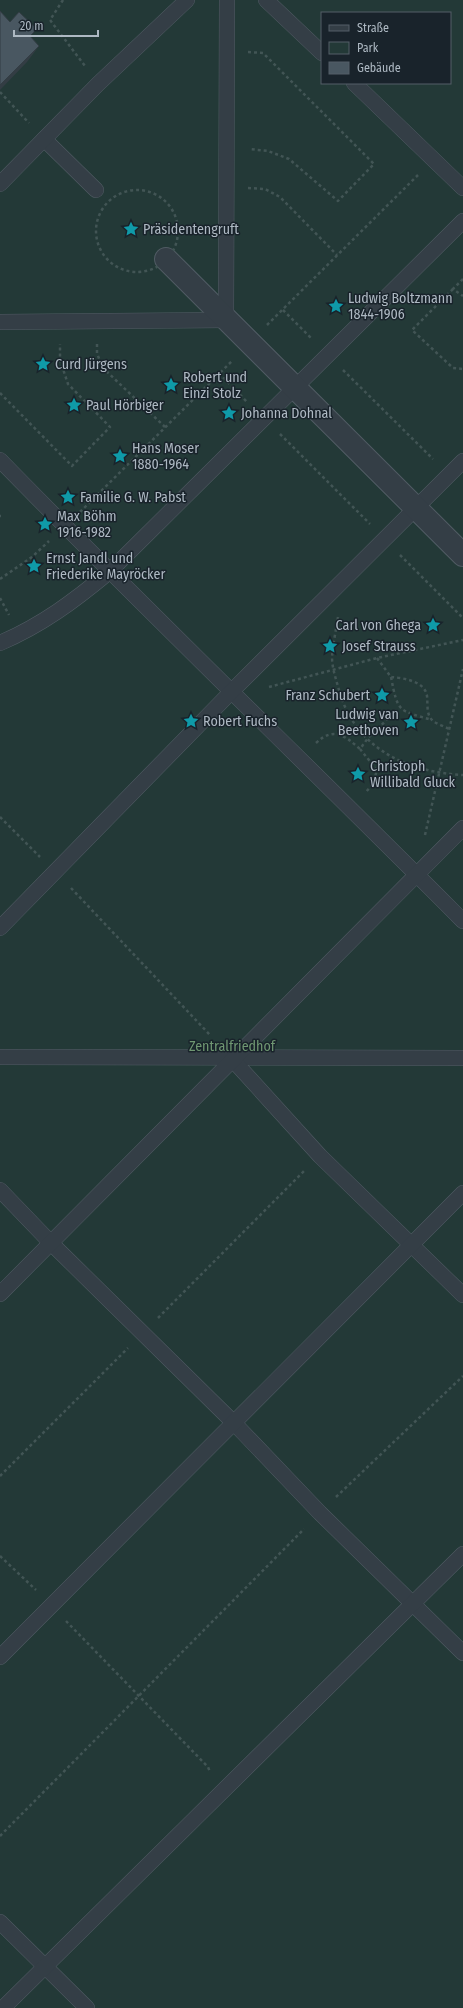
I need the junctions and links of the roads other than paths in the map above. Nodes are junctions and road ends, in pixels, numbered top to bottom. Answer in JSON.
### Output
{"nodes":[{"id":1,"x":187,"y":0,"type":"edge"},
{"id":2,"x":227,"y":0,"type":"edge"},
{"id":3,"x":266,"y":0,"type":"edge"},
{"id":4,"x":321,"y":52,"type":"edge"},
{"id":5,"x":355,"y":84,"type":"edge"},
{"id":6,"x":44,"y":139,"type":"junction"},
{"id":7,"x":0,"y":184,"type":"edge"},
{"id":8,"x":463,"y":188,"type":"edge"},
{"id":9,"x":96,"y":190,"type":"dead end"},
{"id":10,"x":463,"y":221,"type":"edge"},
{"id":11,"x":166,"y":260,"type":"road end"},
{"id":12,"x":226,"y":320,"type":"junction"},
{"id":13,"x":0,"y":322,"type":"edge"},
{"id":14,"x":295,"y":388,"type":"junction"},
{"id":15,"x":0,"y":460,"type":"edge"},
{"id":16,"x":463,"y":461,"type":"edge"},
{"id":17,"x":415,"y":508,"type":"junction"},
{"id":18,"x":463,"y":555,"type":"edge"},
{"id":19,"x":109,"y":572,"type":"junction"},
{"id":20,"x":0,"y":643,"type":"edge"},
{"id":21,"x":232,"y":691,"type":"junction"},
{"id":22,"x":463,"y":828,"type":"edge"},
{"id":23,"x":416,"y":874,"type":"junction"},
{"id":24,"x":463,"y":921,"type":"edge"},
{"id":25,"x":0,"y":928,"type":"edge"},
{"id":26,"x":0,"y":1057,"type":"edge"},
{"id":27,"x":463,"y":1058,"type":"edge"},
{"id":28,"x":232,"y":1059,"type":"junction"},
{"id":29,"x":0,"y":1190,"type":"edge"},
{"id":30,"x":463,"y":1193,"type":"edge"},
{"id":31,"x":51,"y":1243,"type":"junction"},
{"id":32,"x":412,"y":1245,"type":"junction"},
{"id":33,"x":0,"y":1294,"type":"edge"},
{"id":34,"x":463,"y":1295,"type":"edge"},
{"id":35,"x":234,"y":1423,"type":"junction"},
{"id":36,"x":463,"y":1554,"type":"edge"},
{"id":37,"x":414,"y":1604,"type":"junction"},
{"id":38,"x":463,"y":1653,"type":"edge"},
{"id":39,"x":0,"y":1657,"type":"edge"},
{"id":40,"x":0,"y":1922,"type":"edge"},
{"id":41,"x":46,"y":1966,"type":"junction"},
{"id":42,"x":4,"y":2008,"type":"edge"},
{"id":43,"x":87,"y":2008,"type":"edge"}],
"edges":[{"from":1,"to":6,"type":"lane"},
{"from":2,"to":12,"type":"lane"},
{"from":3,"to":4,"type":"lane"},
{"from":5,"to":8,"type":"lane"},
{"from":6,"to":7,"type":"lane"},
{"from":6,"to":9,"type":"lane"},
{"from":10,"to":14,"type":"lane"},
{"from":11,"to":12,"type":"street"},
{"from":12,"to":13,"type":"lane"},
{"from":12,"to":14,"type":"street"},
{"from":14,"to":17,"type":"street"},
{"from":14,"to":19,"type":"lane"},
{"from":15,"to":19,"type":"lane"},
{"from":16,"to":17,"type":"lane"},
{"from":17,"to":18,"type":"street"},
{"from":17,"to":21,"type":"lane"},
{"from":19,"to":20,"type":"lane"},
{"from":19,"to":21,"type":"lane"},
{"from":21,"to":23,"type":"lane"},
{"from":21,"to":25,"type":"lane"},
{"from":22,"to":23,"type":"lane"},
{"from":23,"to":24,"type":"lane"},
{"from":23,"to":28,"type":"lane"},
{"from":26,"to":28,"type":"lane"},
{"from":27,"to":28,"type":"lane"},
{"from":28,"to":31,"type":"lane"},
{"from":28,"to":32,"type":"lane"},
{"from":29,"to":31,"type":"lane"},
{"from":30,"to":32,"type":"lane"},
{"from":31,"to":33,"type":"lane"},
{"from":31,"to":35,"type":"lane"},
{"from":32,"to":34,"type":"lane"},
{"from":32,"to":35,"type":"lane"},
{"from":35,"to":37,"type":"lane"},
{"from":35,"to":39,"type":"lane"},
{"from":36,"to":37,"type":"lane"},
{"from":37,"to":38,"type":"lane"},
{"from":37,"to":41,"type":"lane"},
{"from":40,"to":41,"type":"lane"},
{"from":41,"to":42,"type":"lane"},
{"from":41,"to":43,"type":"lane"}]}
